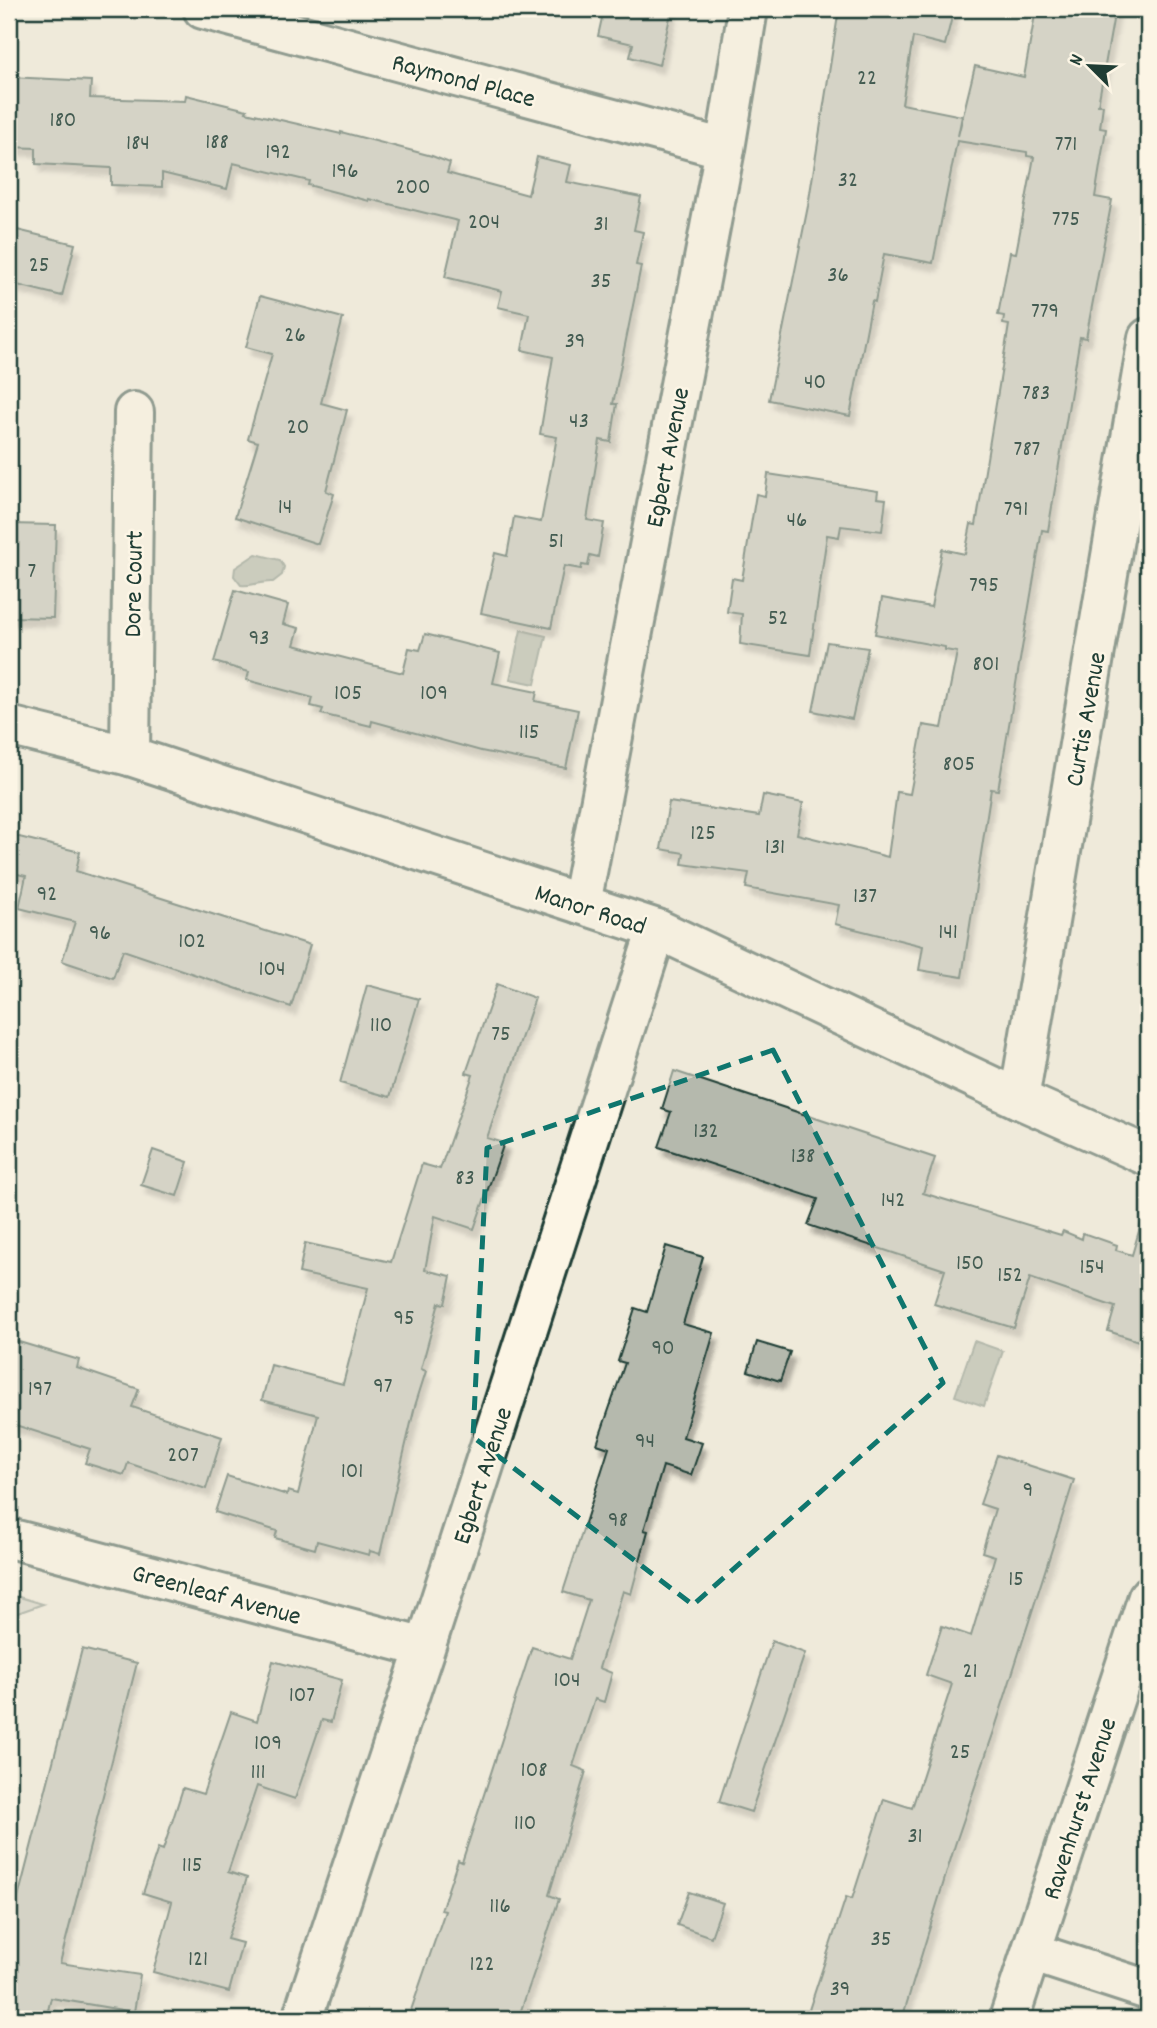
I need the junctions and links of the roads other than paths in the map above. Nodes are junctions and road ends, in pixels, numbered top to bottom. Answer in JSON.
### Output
{"nodes":[{"id":1,"x":202,"y":9,"type":"edge"},
{"id":2,"x":748,"y":9,"type":"edge"},
{"id":3,"x":725,"y":149,"type":"junction"},
{"id":4,"x":1148,"y":338,"type":"edge"},
{"id":5,"x":134,"y":412,"type":"dead end"},
{"id":6,"x":9,"y":726,"type":"edge"},
{"id":7,"x":130,"y":756,"type":"junction"},
{"id":8,"x":581,"y":904,"type":"junction"},
{"id":9,"x":657,"y":929,"type":"junction"},
{"id":10,"x":1019,"y":1099,"type":"junction"},
{"id":11,"x":1148,"y":1156,"type":"edge"},
{"id":12,"x":9,"y":1538,"type":"edge"},
{"id":13,"x":1148,"y":1597,"type":"edge"},
{"id":14,"x":425,"y":1648,"type":"junction"},
{"id":15,"x":1031,"y":1952,"type":"junction"},
{"id":16,"x":1148,"y":1990,"type":"edge"},
{"id":17,"x":302,"y":2019,"type":"edge"},
{"id":18,"x":1009,"y":2019,"type":"edge"}],
"edges":[{"from":1,"to":3,"type":"street","name":"Raymond Place"},
{"from":2,"to":3,"type":"street","name":"Egbert Avenue"},
{"from":3,"to":8,"type":"street","name":"Egbert Avenue"},
{"from":4,"to":10,"type":"street","name":"Curtis Avenue"},
{"from":5,"to":7,"type":"street","name":"Dore Court"},
{"from":6,"to":7,"type":"street","name":"Manor Road"},
{"from":7,"to":8,"type":"street","name":"Manor Road"},
{"from":8,"to":9,"type":"street","name":"Manor Road"},
{"from":9,"to":10,"type":"street","name":"Manor Road"},
{"from":9,"to":14,"type":"street","name":"Egbert Avenue"},
{"from":10,"to":11,"type":"street","name":"Manor Road"},
{"from":12,"to":14,"type":"street","name":"Greenleaf Avenue"},
{"from":13,"to":15,"type":"street","name":"Ravenhurst Avenue"},
{"from":14,"to":17,"type":"street","name":"Egbert Avenue"},
{"from":15,"to":16,"type":"street"},
{"from":15,"to":18,"type":"street","name":"Ravenhurst Avenue"}]}
